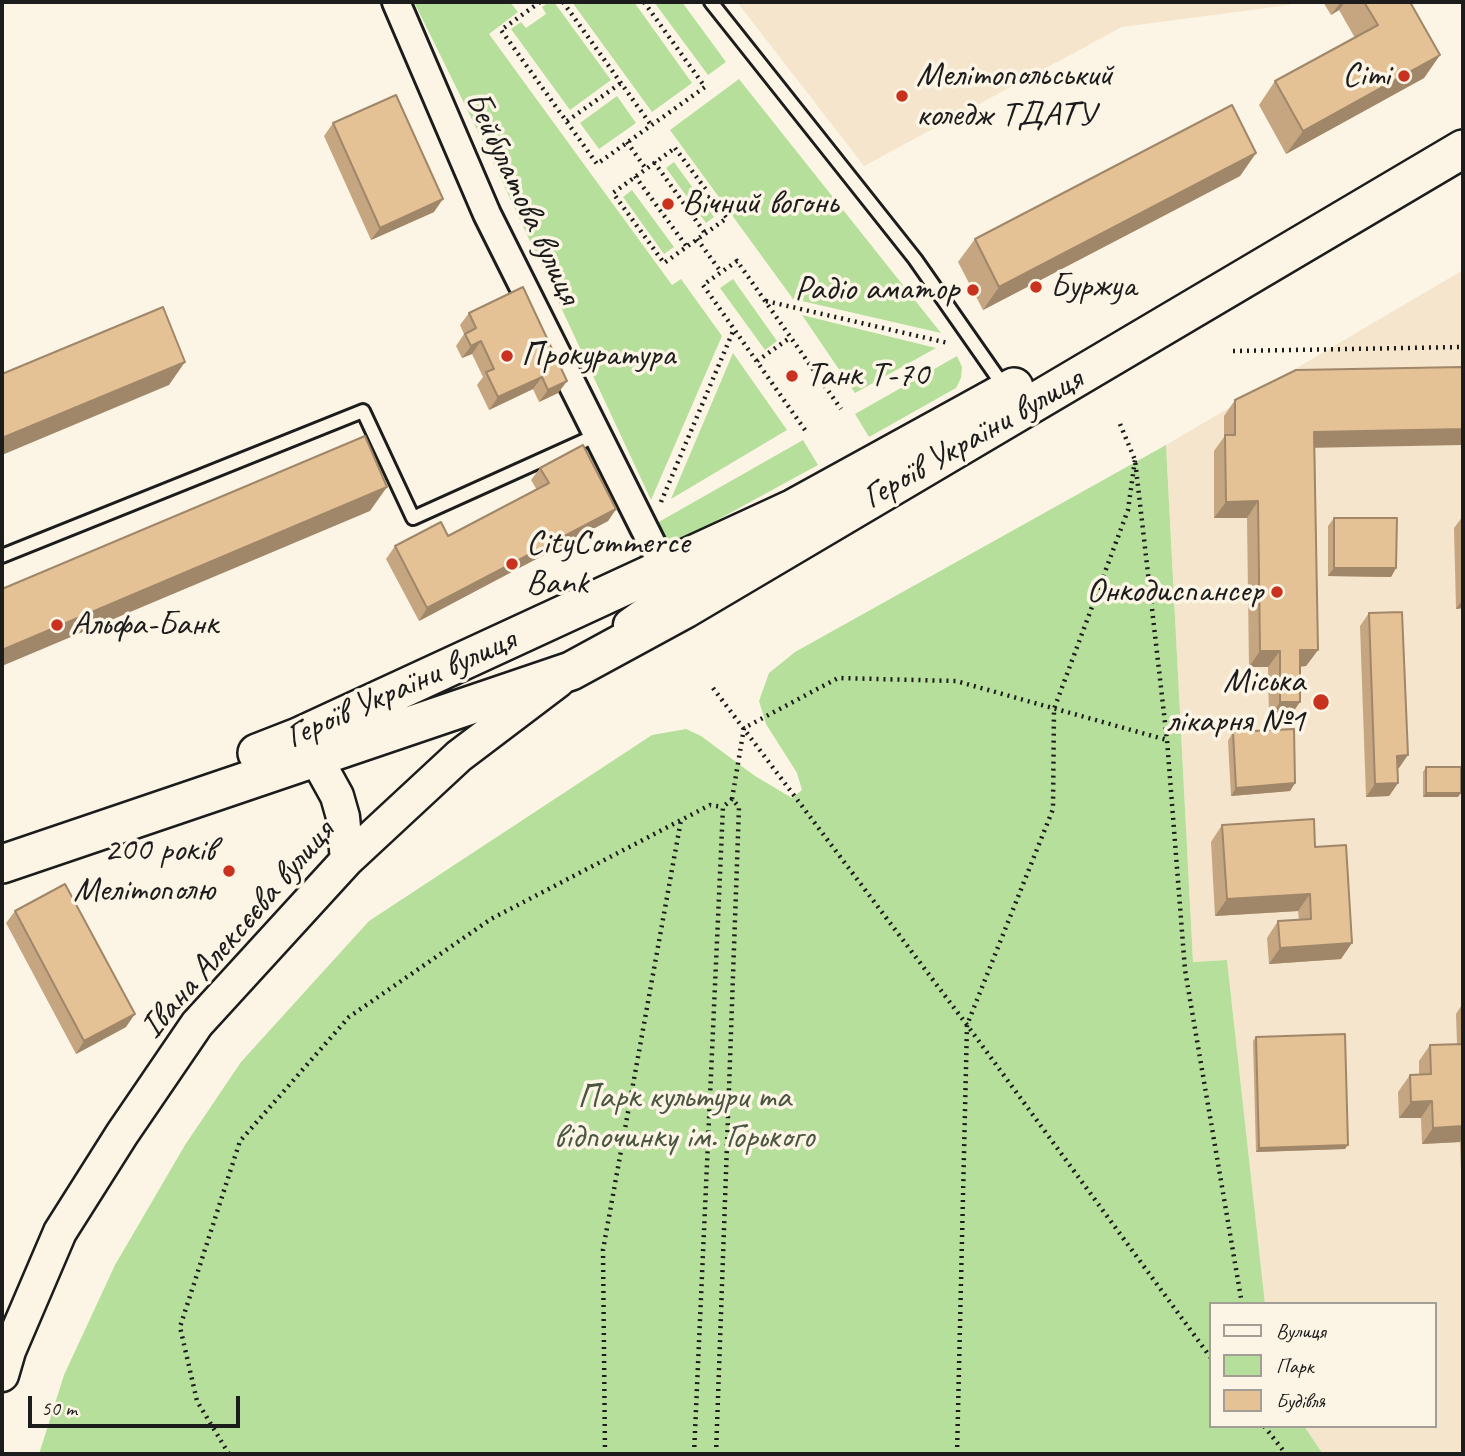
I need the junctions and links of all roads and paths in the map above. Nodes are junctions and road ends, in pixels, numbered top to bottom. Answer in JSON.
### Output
{"nodes":[{"id":1,"x":396,"y":2,"type":"edge"},
{"id":2,"x":541,"y":2,"type":"edge"},
{"id":3,"x":563,"y":2,"type":"edge"},
{"id":4,"x":644,"y":2,"type":"edge"},
{"id":5,"x":711,"y":2,"type":"edge"},
{"id":6,"x":621,"y":83,"type":"junction"},
{"id":7,"x":567,"y":121,"type":"junction"},
{"id":8,"x":651,"y":125,"type":"junction"},
{"id":9,"x":627,"y":142,"type":"junction"},
{"id":10,"x":1463,"y":149,"type":"edge"},
{"id":11,"x":654,"y":162,"type":"junction"},
{"id":12,"x":646,"y":169,"type":"junction"},
{"id":13,"x":635,"y":176,"type":"junction"},
{"id":14,"x":1374,"y":204,"type":"junction"},
{"id":15,"x":705,"y":233,"type":"junction"},
{"id":16,"x":697,"y":239,"type":"junction"},
{"id":17,"x":687,"y":247,"type":"junction"},
{"id":18,"x":721,"y":272,"type":"junction"},
{"id":19,"x":765,"y":300,"type":"junction"},
{"id":20,"x":734,"y":328,"type":"junction"},
{"id":21,"x":791,"y":337,"type":"junction"},
{"id":22,"x":955,"y":344,"type":"dead end"},
{"id":23,"x":1463,"y":347,"type":"edge"},
{"id":24,"x":1233,"y":351,"type":"dead end"},
{"id":25,"x":757,"y":361,"type":"junction"},
{"id":26,"x":1007,"y":391,"type":"junction"},
{"id":27,"x":841,"y":409,"type":"dead end"},
{"id":28,"x":1120,"y":424,"type":"dead end"},
{"id":29,"x":805,"y":430,"type":"dead end"},
{"id":30,"x":597,"y":435,"type":"junction"},
{"id":31,"x":1135,"y":460,"type":"junction"},
{"id":32,"x":660,"y":504,"type":"dead end"},
{"id":33,"x":2,"y":556,"type":"edge"},
{"id":34,"x":675,"y":590,"type":"junction"},
{"id":35,"x":570,"y":671,"type":"junction"},
{"id":36,"x":713,"y":688,"type":"dead end"},
{"id":37,"x":1054,"y":709,"type":"junction"},
{"id":38,"x":744,"y":728,"type":"junction"},
{"id":39,"x":1167,"y":740,"type":"junction"},
{"id":40,"x":307,"y":747,"type":"junction"},
{"id":41,"x":732,"y":799,"type":"junction"},
{"id":42,"x":723,"y":807,"type":"junction"},
{"id":43,"x":681,"y":820,"type":"junction"},
{"id":44,"x":2,"y":855,"type":"edge"},
{"id":45,"x":347,"y":860,"type":"junction"},
{"id":46,"x":2,"y":864,"type":"edge"},
{"id":47,"x":967,"y":1026,"type":"junction"},
{"id":48,"x":1242,"y":1302,"type":"edge"},
{"id":49,"x":1210,"y":1357,"type":"edge"},
{"id":50,"x":4,"y":1358,"type":"edge"},
{"id":51,"x":1266,"y":1428,"type":"edge"},
{"id":52,"x":229,"y":1454,"type":"edge"},
{"id":53,"x":605,"y":1454,"type":"edge"},
{"id":54,"x":694,"y":1454,"type":"edge"},
{"id":55,"x":716,"y":1454,"type":"edge"},
{"id":56,"x":957,"y":1454,"type":"edge"},
{"id":57,"x":1286,"y":1454,"type":"edge"}],
"edges":[{"from":1,"to":30,"type":"street","name":"Бейбулатова вулиця"},
{"from":2,"to":7,"type":"path"},
{"from":3,"to":6,"type":"path"},
{"from":4,"to":8,"type":"path"},
{"from":5,"to":26,"type":"lane"},
{"from":6,"to":7,"type":"path"},
{"from":6,"to":8,"type":"path"},
{"from":7,"to":9,"type":"path"},
{"from":8,"to":9,"type":"path"},
{"from":9,"to":12,"type":"path"},
{"from":10,"to":14,"type":"main road","name":"Героїв України вулиця"},
{"from":11,"to":12,"type":"path"},
{"from":11,"to":15,"type":"path"},
{"from":11,"to":15,"type":"path"},
{"from":12,"to":13,"type":"path"},
{"from":13,"to":17,"type":"path"},
{"from":13,"to":17,"type":"path"},
{"from":14,"to":26,"type":"main road","name":"Героїв України вулиця"},
{"from":14,"to":34,"type":"main road","name":"Героїв України вулиця"},
{"from":15,"to":16,"type":"path"},
{"from":16,"to":17,"type":"path"},
{"from":16,"to":18,"type":"path"},
{"from":18,"to":19,"type":"path"},
{"from":18,"to":20,"type":"path"},
{"from":19,"to":21,"type":"path"},
{"from":19,"to":22,"type":"path"},
{"from":20,"to":25,"type":"path"},
{"from":20,"to":32,"type":"path"},
{"from":21,"to":25,"type":"path"},
{"from":21,"to":27,"type":"path"},
{"from":23,"to":24,"type":"path"},
{"from":25,"to":29,"type":"path"},
{"from":26,"to":34,"type":"main road","name":"Героїв України вулиця"},
{"from":28,"to":31,"type":"path"},
{"from":30,"to":33,"type":"lane"},
{"from":30,"to":34,"type":"street","name":"Бейбулатова вулиця"},
{"from":31,"to":37,"type":"path"},
{"from":31,"to":39,"type":"path"},
{"from":34,"to":35,"type":"main road","name":"Героїв України вулиця"},
{"from":34,"to":40,"type":"main road","name":"Героїв України вулиця"},
{"from":35,"to":40,"type":"main road","name":"Героїв України вулиця"},
{"from":35,"to":45,"type":"street","name":"Івана Алексєєва вулиця"},
{"from":36,"to":38,"type":"path"},
{"from":37,"to":38,"type":"path"},
{"from":37,"to":39,"type":"path"},
{"from":37,"to":47,"type":"path"},
{"from":38,"to":41,"type":"path"},
{"from":38,"to":47,"type":"path"},
{"from":39,"to":48,"type":"path"},
{"from":40,"to":44,"type":"main road","name":"Героїв України вулиця"},
{"from":40,"to":45,"type":"street"},
{"from":40,"to":46,"type":"main road","name":"Героїв України вулиця"},
{"from":41,"to":42,"type":"path"},
{"from":41,"to":55,"type":"path"},
{"from":42,"to":43,"type":"path"},
{"from":42,"to":54,"type":"path"},
{"from":43,"to":52,"type":"path"},
{"from":43,"to":53,"type":"path"},
{"from":45,"to":50,"type":"street","name":"Івана Алексєєва вулиця"},
{"from":47,"to":49,"type":"path"},
{"from":47,"to":56,"type":"path"},
{"from":51,"to":57,"type":"path"}]}
